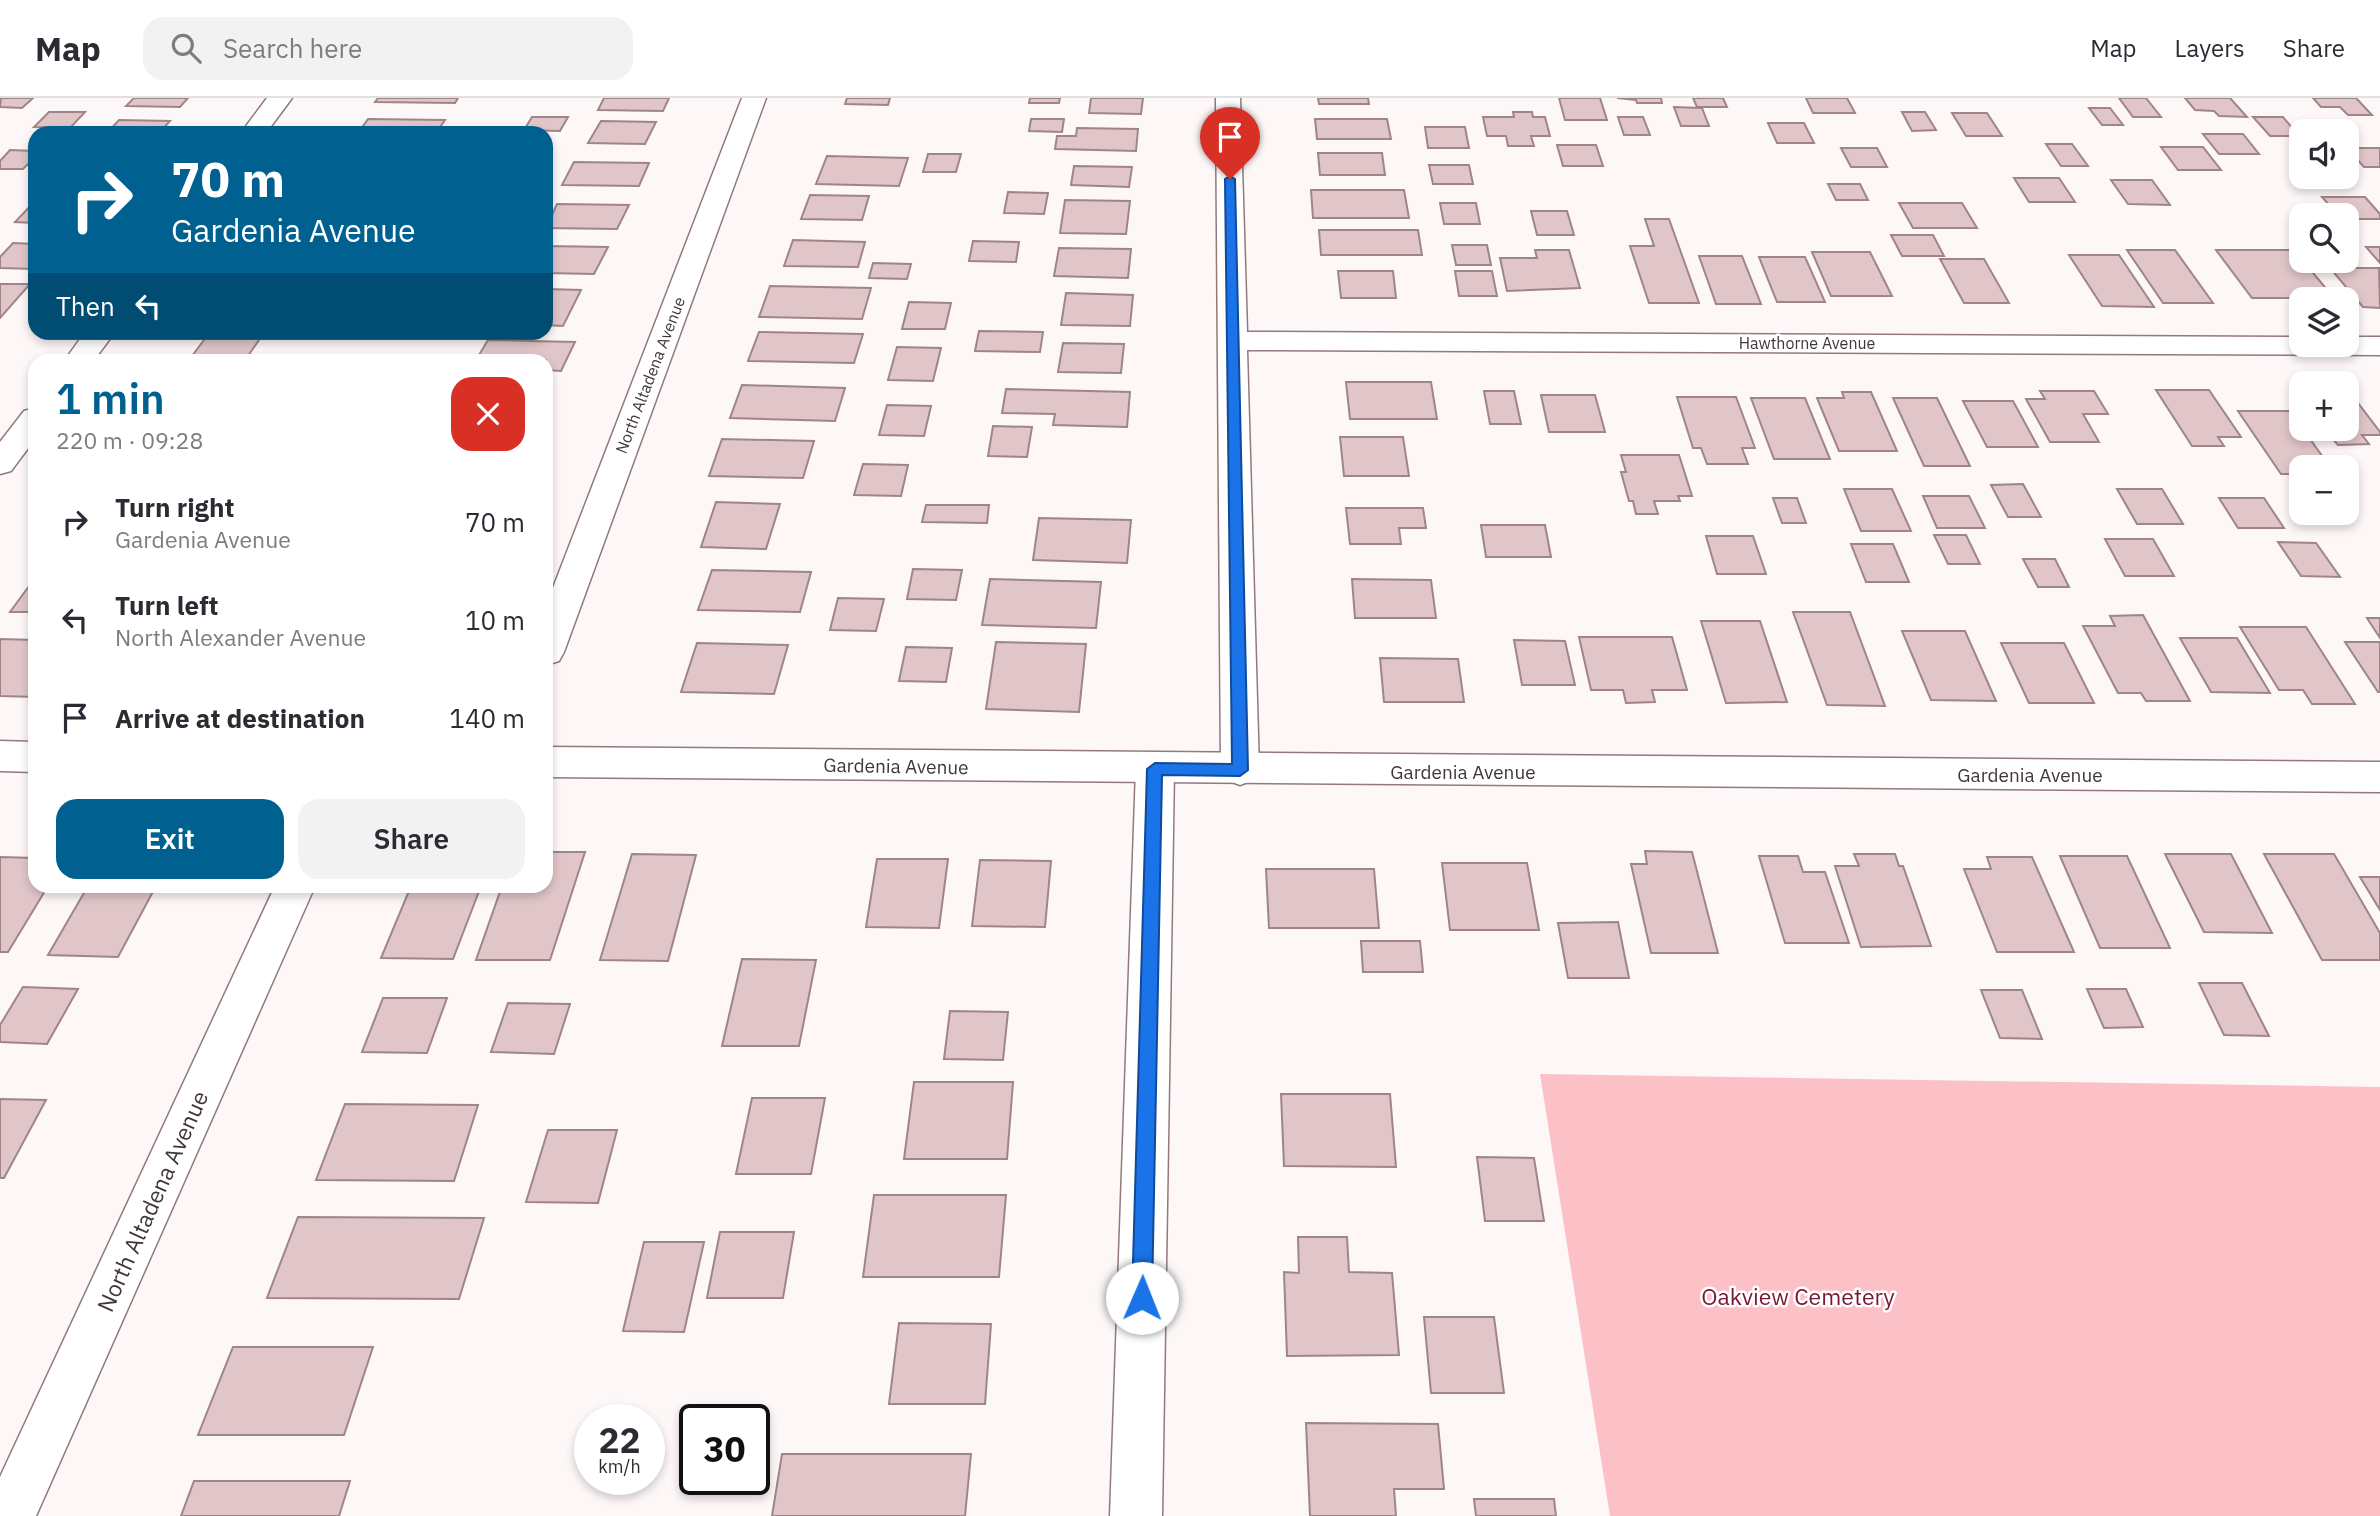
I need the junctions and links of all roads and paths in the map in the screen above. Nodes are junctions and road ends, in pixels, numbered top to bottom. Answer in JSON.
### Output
{"nodes":[{"id":1,"x":280,"y":98,"type":"edge"},
{"id":2,"x":754,"y":98,"type":"edge"},
{"id":3,"x":1228,"y":98,"type":"edge"},
{"id":4,"x":258,"y":126,"type":"edge"},
{"id":5,"x":95,"y":340,"type":"edge"},
{"id":6,"x":1234,"y":341,"type":"junction"},
{"id":7,"x":2380,"y":346,"type":"edge"},
{"id":8,"x":84,"y":354,"type":"edge"},
{"id":9,"x":28,"y":427,"type":"edge"},
{"id":10,"x":0,"y":464,"type":"edge"},
{"id":11,"x":553,"y":633,"type":"edge"},
{"id":12,"x":0,"y":757,"type":"edge"},
{"id":13,"x":28,"y":757,"type":"edge"},
{"id":14,"x":553,"y":762,"type":"edge"},
{"id":15,"x":1155,"y":769,"type":"junction"},
{"id":16,"x":1240,"y":770,"type":"junction"},
{"id":17,"x":2380,"y":777,"type":"edge"},
{"id":18,"x":292,"y":893,"type":"edge"},
{"id":19,"x":9,"y":1516,"type":"edge"},
{"id":20,"x":1136,"y":1516,"type":"edge"}],
"edges":[{"from":1,"to":4,"type":"street"},
{"from":2,"to":11,"type":"street","name":"North Altadena Avenue"},
{"from":3,"to":6,"type":"street"},
{"from":5,"to":8,"type":"street"},
{"from":6,"to":7,"type":"street","name":"Hawthorne Avenue"},
{"from":6,"to":16,"type":"street"},
{"from":9,"to":10,"type":"street"},
{"from":12,"to":13,"type":"street"},
{"from":14,"to":15,"type":"street","name":"Gardenia Avenue"},
{"from":15,"to":16,"type":"street","name":"Gardenia Avenue"},
{"from":15,"to":20,"type":"street"},
{"from":16,"to":17,"type":"street","name":"Gardenia Avenue"},
{"from":18,"to":19,"type":"street","name":"North Altadena Avenue"}]}
